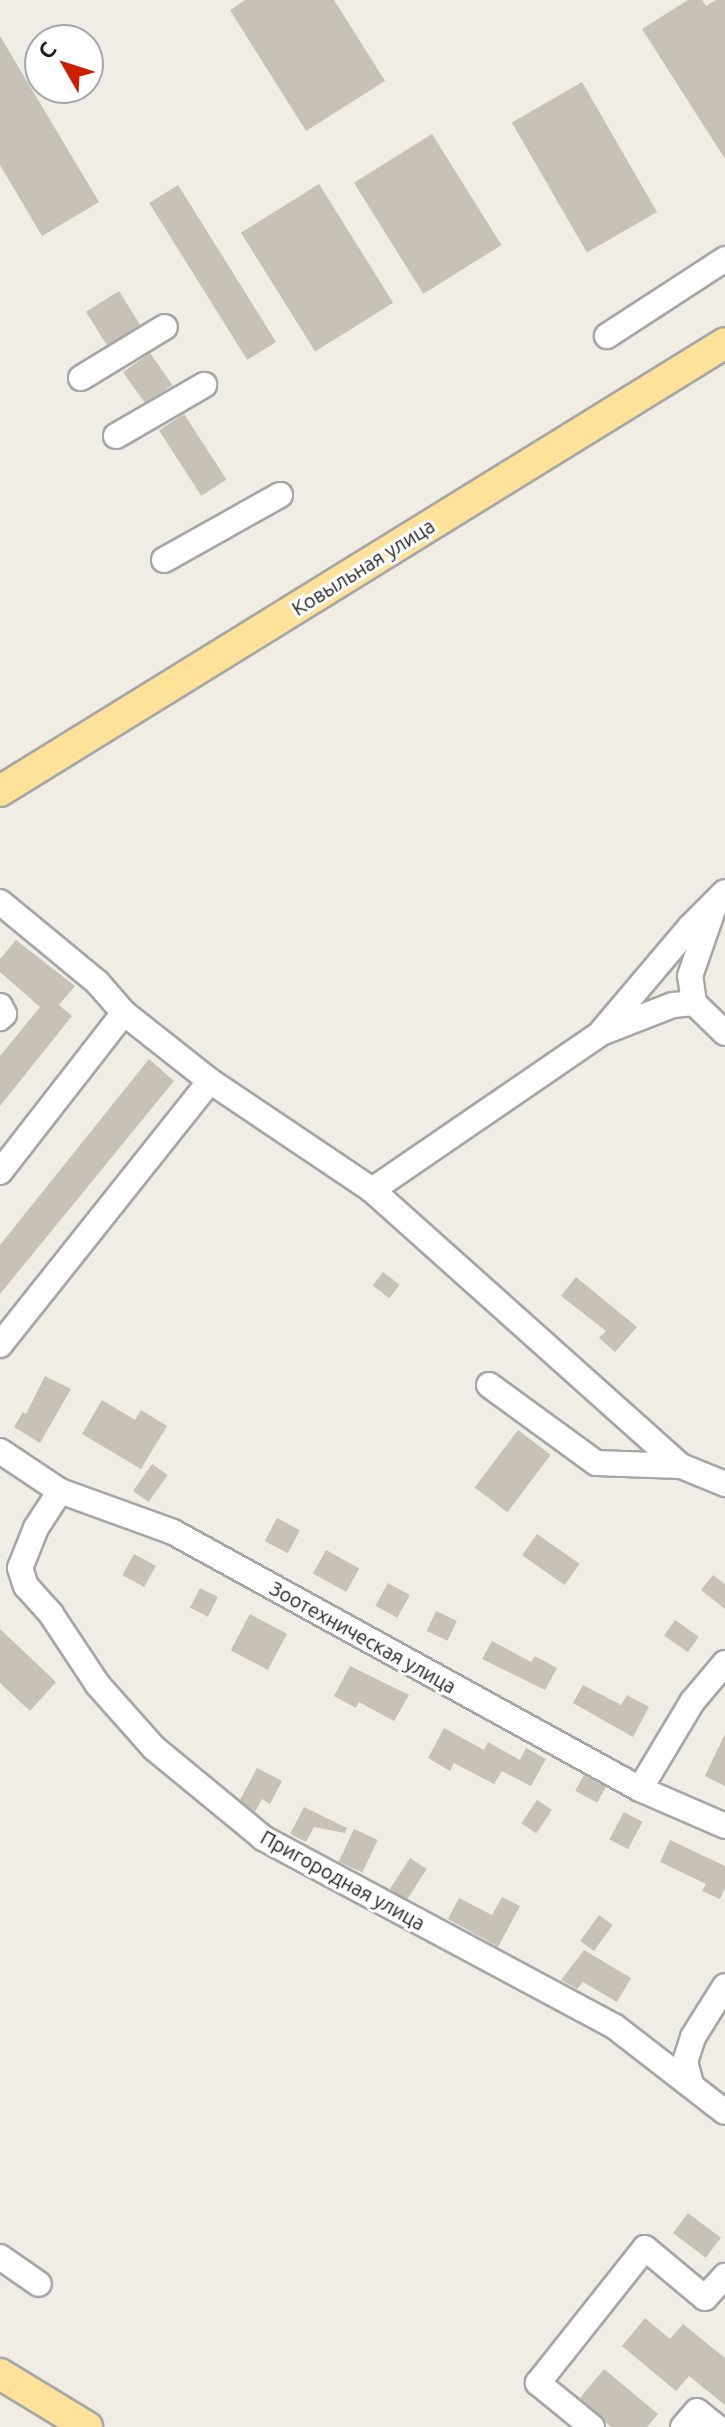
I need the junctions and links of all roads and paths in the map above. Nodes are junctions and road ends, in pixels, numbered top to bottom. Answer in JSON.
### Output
{"nodes":[{"id":1,"x":725,"y":259,"type":"edge"},
{"id":2,"x":165,"y":327,"type":"dead end"},
{"id":3,"x":607,"y":336,"type":"dead end"},
{"id":4,"x":725,"y":343,"type":"edge"},
{"id":5,"x":81,"y":378,"type":"dead end"},
{"id":6,"x":204,"y":385,"type":"dead end"},
{"id":7,"x":116,"y":436,"type":"dead end"},
{"id":8,"x":280,"y":495,"type":"dead end"},
{"id":9,"x":164,"y":560,"type":"dead end"},
{"id":10,"x":0,"y":791,"type":"edge"},
{"id":11,"x":721,"y":896,"type":"edge"},
{"id":12,"x":5,"y":915,"type":"edge"},
{"id":13,"x":694,"y":1003,"type":"junction"},
{"id":14,"x":0,"y":1006,"type":"edge"},
{"id":15,"x":124,"y":1013,"type":"junction"},
{"id":16,"x":0,"y":1018,"type":"edge"},
{"id":17,"x":601,"y":1033,"type":"junction"},
{"id":18,"x":725,"y":1033,"type":"edge"},
{"id":19,"x":210,"y":1081,"type":"junction"},
{"id":20,"x":0,"y":1172,"type":"edge"},
{"id":21,"x":372,"y":1190,"type":"junction"},
{"id":22,"x":0,"y":1345,"type":"edge"},
{"id":23,"x":489,"y":1385,"type":"dead end"},
{"id":24,"x":0,"y":1451,"type":"edge"},
{"id":25,"x":681,"y":1466,"type":"junction"},
{"id":26,"x":725,"y":1484,"type":"edge"},
{"id":27,"x":60,"y":1491,"type":"junction"},
{"id":28,"x":725,"y":1663,"type":"edge"},
{"id":29,"x":640,"y":1789,"type":"junction"},
{"id":30,"x":725,"y":1826,"type":"edge"},
{"id":31,"x":721,"y":2002,"type":"edge"},
{"id":32,"x":691,"y":2084,"type":"junction"},
{"id":33,"x":725,"y":2112,"type":"edge"},
{"id":34,"x":0,"y":2257,"type":"edge"},
{"id":35,"x":725,"y":2276,"type":"edge"},
{"id":36,"x":39,"y":2284,"type":"dead end"},
{"id":37,"x":0,"y":2374,"type":"edge"},
{"id":38,"x":87,"y":2427,"type":"edge"},
{"id":39,"x":592,"y":2427,"type":"edge"},
{"id":40,"x":683,"y":2427,"type":"edge"},
{"id":41,"x":717,"y":2427,"type":"edge"}],
"edges":[{"from":1,"to":3,"type":"street"},
{"from":2,"to":5,"type":"street"},
{"from":4,"to":10,"type":"main road","name":"Ковыльная улица"},
{"from":6,"to":7,"type":"street"},
{"from":8,"to":9,"type":"street"},
{"from":11,"to":13,"type":"street"},
{"from":11,"to":17,"type":"street"},
{"from":12,"to":15,"type":"street"},
{"from":13,"to":17,"type":"street"},
{"from":13,"to":18,"type":"street"},
{"from":14,"to":16,"type":"street"},
{"from":15,"to":19,"type":"street"},
{"from":15,"to":20,"type":"street"},
{"from":17,"to":21,"type":"street"},
{"from":19,"to":21,"type":"street"},
{"from":19,"to":22,"type":"street"},
{"from":21,"to":25,"type":"street"},
{"from":23,"to":25,"type":"street"},
{"from":24,"to":27,"type":"street","name":"Зоотехническая улица"},
{"from":25,"to":26,"type":"street"},
{"from":27,"to":29,"type":"street","name":"Зоотехническая улица"},
{"from":27,"to":32,"type":"street","name":"Пригородная улица"},
{"from":28,"to":29,"type":"street"},
{"from":29,"to":30,"type":"street","name":"Зоотехническая улица"},
{"from":31,"to":32,"type":"street"},
{"from":32,"to":33,"type":"street","name":"Пригородная улица"},
{"from":34,"to":36,"type":"street"},
{"from":35,"to":39,"type":"street"},
{"from":37,"to":38,"type":"main road"},
{"from":40,"to":41,"type":"street"}]}
